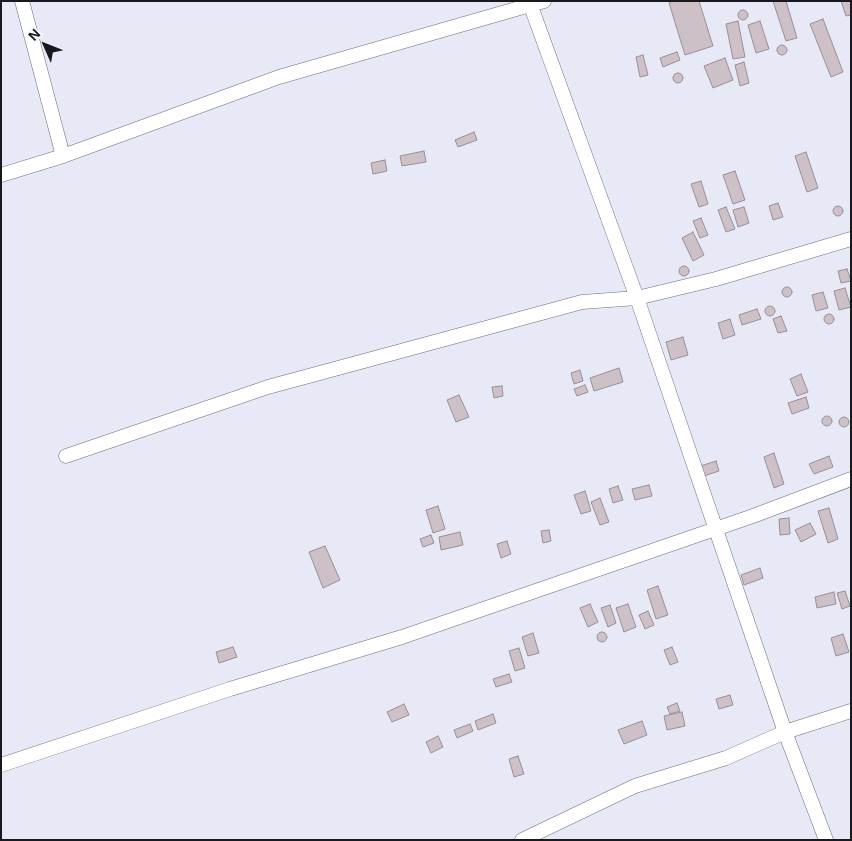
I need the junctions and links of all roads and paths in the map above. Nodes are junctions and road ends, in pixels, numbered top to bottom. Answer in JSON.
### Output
{"nodes":[{"id":1,"x":22,"y":1,"type":"edge"},
{"id":2,"x":544,"y":1,"type":"edge"},
{"id":3,"x":529,"y":3,"type":"edge"},
{"id":4,"x":62,"y":156,"type":"junction"},
{"id":5,"x":1,"y":175,"type":"edge"},
{"id":6,"x":851,"y":239,"type":"edge"},
{"id":7,"x":637,"y":298,"type":"junction"},
{"id":8,"x":66,"y":456,"type":"dead end"},
{"id":9,"x":851,"y":479,"type":"edge"},
{"id":10,"x":716,"y":527,"type":"junction"},
{"id":11,"x":851,"y":711,"type":"edge"},
{"id":12,"x":785,"y":732,"type":"junction"},
{"id":13,"x":1,"y":765,"type":"edge"},
{"id":14,"x":522,"y":840,"type":"edge"},
{"id":15,"x":826,"y":840,"type":"edge"}],
"edges":[{"from":1,"to":4,"type":"street"},
{"from":2,"to":3,"type":"street"},
{"from":3,"to":4,"type":"street"},
{"from":3,"to":7,"type":"street"},
{"from":4,"to":5,"type":"street"},
{"from":6,"to":7,"type":"street"},
{"from":7,"to":8,"type":"street"},
{"from":7,"to":10,"type":"street"},
{"from":9,"to":10,"type":"street"},
{"from":10,"to":12,"type":"street"},
{"from":10,"to":13,"type":"street"},
{"from":11,"to":12,"type":"street"},
{"from":12,"to":14,"type":"street"},
{"from":12,"to":15,"type":"street"}]}
